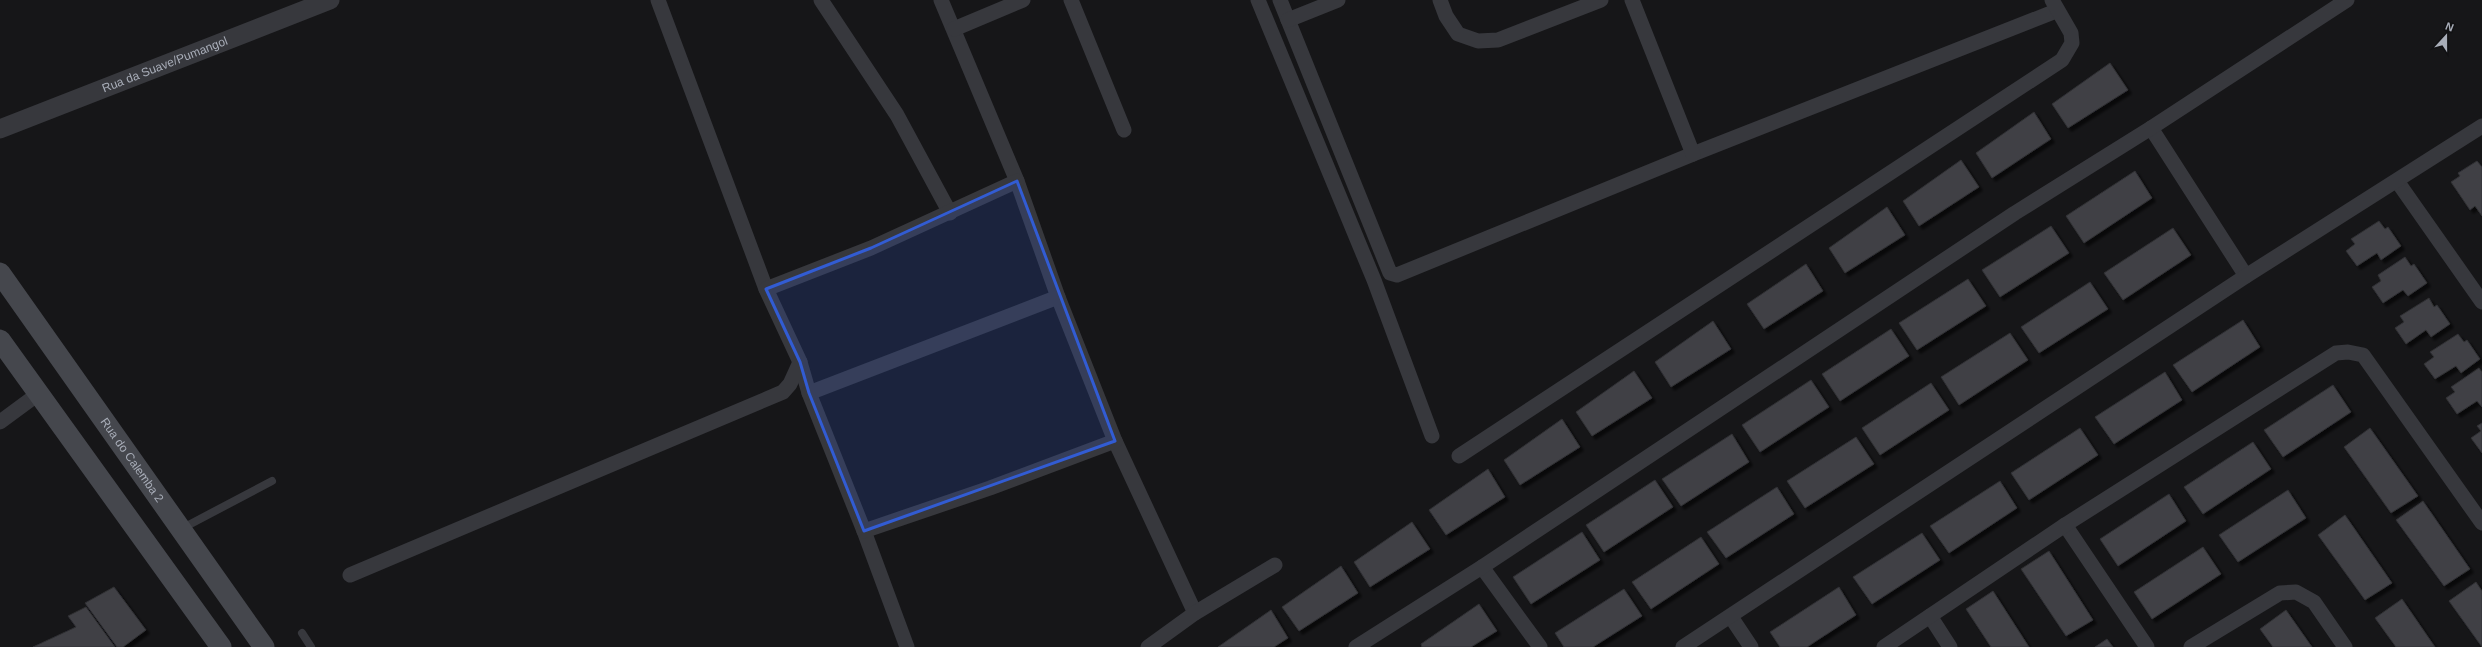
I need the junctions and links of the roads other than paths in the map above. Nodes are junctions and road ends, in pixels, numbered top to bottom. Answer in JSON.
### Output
{"nodes":[{"id":1,"x":330,"y":0,"type":"edge"},
{"id":2,"x":658,"y":0,"type":"edge"},
{"id":3,"x":821,"y":0,"type":"edge"},
{"id":4,"x":941,"y":0,"type":"edge"},
{"id":5,"x":1023,"y":0,"type":"edge"},
{"id":6,"x":1071,"y":0,"type":"edge"},
{"id":7,"x":1258,"y":0,"type":"edge"},
{"id":8,"x":1280,"y":0,"type":"edge"},
{"id":9,"x":1338,"y":0,"type":"edge"},
{"id":10,"x":1440,"y":0,"type":"edge"},
{"id":11,"x":1601,"y":0,"type":"edge"},
{"id":12,"x":1632,"y":0,"type":"edge"},
{"id":13,"x":2347,"y":0,"type":"edge"},
{"id":14,"x":2054,"y":6,"type":"edge"},
{"id":15,"x":1288,"y":20,"type":"junction"},
{"id":16,"x":954,"y":29,"type":"junction"},
{"id":17,"x":2482,"y":126,"type":"edge"},
{"id":18,"x":2152,"y":128,"type":"junction"},
{"id":19,"x":0,"y":129,"type":"edge"},
{"id":20,"x":1124,"y":130,"type":"dead end"},
{"id":21,"x":1693,"y":154,"type":"junction"},
{"id":22,"x":1017,"y":181,"type":"junction"},
{"id":23,"x":2397,"y":181,"type":"junction"},
{"id":24,"x":950,"y":213,"type":"junction"},
{"id":25,"x":0,"y":273,"type":"edge"},
{"id":26,"x":2246,"y":276,"type":"junction"},
{"id":27,"x":766,"y":289,"type":"junction"},
{"id":28,"x":1058,"y":297,"type":"junction"},
{"id":29,"x":2482,"y":302,"type":"edge"},
{"id":30,"x":0,"y":340,"type":"edge"},
{"id":31,"x":800,"y":362,"type":"junction"},
{"id":32,"x":809,"y":393,"type":"junction"},
{"id":33,"x":38,"y":394,"type":"junction"},
{"id":34,"x":0,"y":422,"type":"edge"},
{"id":35,"x":1432,"y":436,"type":"dead end"},
{"id":36,"x":1115,"y":441,"type":"junction"},
{"id":37,"x":1459,"y":456,"type":"dead end"},
{"id":38,"x":272,"y":481,"type":"dead end"},
{"id":39,"x":2482,"y":523,"type":"edge"},
{"id":40,"x":2065,"y":525,"type":"junction"},
{"id":41,"x":180,"y":529,"type":"junction"},
{"id":42,"x":864,"y":531,"type":"junction"},
{"id":43,"x":1275,"y":565,"type":"dead end"},
{"id":44,"x":1482,"y":567,"type":"junction"},
{"id":45,"x":350,"y":576,"type":"dead end"},
{"id":46,"x":1195,"y":613,"type":"junction"},
{"id":47,"x":1930,"y":616,"type":"junction"},
{"id":48,"x":1731,"y":617,"type":"junction"},
{"id":49,"x":302,"y":633,"type":"dead end"},
{"id":50,"x":221,"y":647,"type":"edge"},
{"id":51,"x":264,"y":647,"type":"edge"},
{"id":52,"x":311,"y":647,"type":"edge"},
{"id":53,"x":907,"y":647,"type":"edge"},
{"id":54,"x":1148,"y":647,"type":"edge"},
{"id":55,"x":1356,"y":647,"type":"edge"},
{"id":56,"x":1540,"y":647,"type":"edge"},
{"id":57,"x":1684,"y":647,"type":"edge"},
{"id":58,"x":1751,"y":647,"type":"edge"},
{"id":59,"x":1884,"y":647,"type":"edge"},
{"id":60,"x":1950,"y":647,"type":"edge"},
{"id":61,"x":2147,"y":647,"type":"edge"},
{"id":62,"x":2191,"y":647,"type":"edge"},
{"id":63,"x":2345,"y":647,"type":"edge"}],
"edges":[{"from":1,"to":19,"type":"street","name":"Rua da Suave/Pumangol"},
{"from":2,"to":27,"type":"street"},
{"from":3,"to":24,"type":"street"},
{"from":4,"to":16,"type":"street"},
{"from":5,"to":16,"type":"street"},
{"from":6,"to":20,"type":"street"},
{"from":7,"to":35,"type":"street"},
{"from":8,"to":15,"type":"street"},
{"from":9,"to":15,"type":"street"},
{"from":10,"to":11,"type":"street"},
{"from":12,"to":21,"type":"street"},
{"from":13,"to":18,"type":"street"},
{"from":14,"to":21,"type":"street"},
{"from":14,"to":37,"type":"street"},
{"from":15,"to":21,"type":"street"},
{"from":16,"to":22,"type":"street"},
{"from":17,"to":23,"type":"street"},
{"from":18,"to":26,"type":"street"},
{"from":18,"to":44,"type":"street"},
{"from":22,"to":24,"type":"street"},
{"from":22,"to":28,"type":"street"},
{"from":23,"to":26,"type":"street"},
{"from":23,"to":29,"type":"street"},
{"from":24,"to":27,"type":"street"},
{"from":25,"to":41,"type":"main road","name":"Rua do Calemba 2"},
{"from":26,"to":48,"type":"street"},
{"from":27,"to":31,"type":"street"},
{"from":28,"to":32,"type":"street"},
{"from":28,"to":36,"type":"street"},
{"from":30,"to":33,"type":"main road"},
{"from":31,"to":32,"type":"street"},
{"from":31,"to":45,"type":"street"},
{"from":32,"to":42,"type":"street"},
{"from":33,"to":34,"type":"street"},
{"from":33,"to":50,"type":"main road"},
{"from":36,"to":42,"type":"street"},
{"from":36,"to":46,"type":"street"},
{"from":38,"to":41,"type":"lane"},
{"from":39,"to":40,"type":"street"},
{"from":40,"to":47,"type":"street"},
{"from":40,"to":61,"type":"street"},
{"from":41,"to":51,"type":"main road","name":"Rua do Calemba 2"},
{"from":42,"to":53,"type":"street"},
{"from":43,"to":46,"type":"street"},
{"from":44,"to":55,"type":"street"},
{"from":44,"to":56,"type":"street"},
{"from":46,"to":54,"type":"street"},
{"from":47,"to":59,"type":"street"},
{"from":47,"to":60,"type":"street"},
{"from":48,"to":57,"type":"street"},
{"from":48,"to":58,"type":"street"},
{"from":49,"to":52,"type":"lane"},
{"from":62,"to":63,"type":"street"}]}
